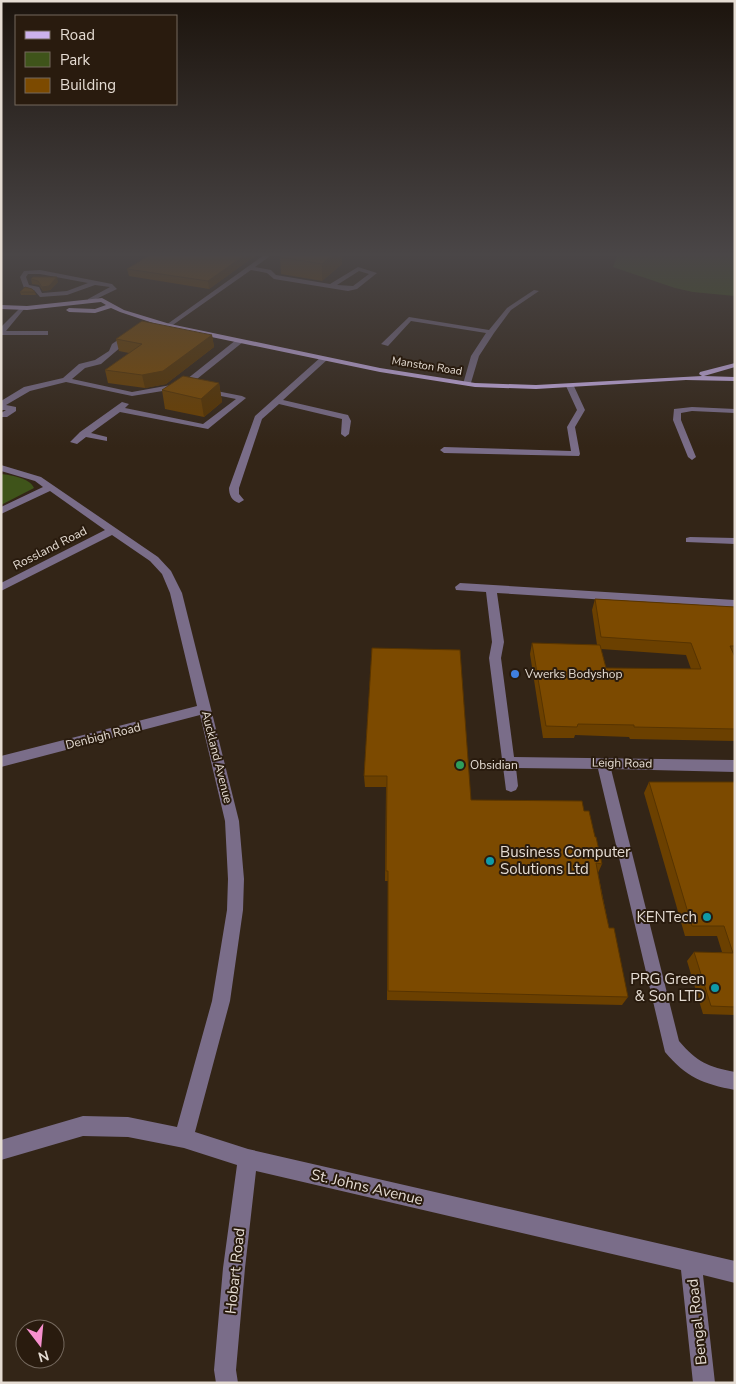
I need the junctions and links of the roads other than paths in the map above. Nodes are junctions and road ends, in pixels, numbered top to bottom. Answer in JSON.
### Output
{"nodes":[{"id":1,"x":14,"y":318,"type":"edge"},
{"id":2,"x":123,"y":318,"type":"edge"},
{"id":3,"x":146,"y":318,"type":"edge"},
{"id":4,"x":180,"y":318,"type":"edge"},
{"id":5,"x":503,"y":318,"type":"edge"},
{"id":6,"x":168,"y":326,"type":"junction"},
{"id":7,"x":141,"y":328,"type":"edge"},
{"id":8,"x":2,"y":330,"type":"edge"},
{"id":9,"x":491,"y":332,"type":"junction"},
{"id":10,"x":44,"y":333,"type":"dead end"},
{"id":11,"x":239,"y":342,"type":"junction"},
{"id":12,"x":384,"y":344,"type":"dead end"},
{"id":13,"x":324,"y":359,"type":"junction"},
{"id":14,"x":735,"y":365,"type":"edge"},
{"id":15,"x":686,"y":378,"type":"junction"},
{"id":16,"x":66,"y":380,"type":"junction"},
{"id":17,"x":735,"y":380,"type":"edge"},
{"id":18,"x":467,"y":384,"type":"junction"},
{"id":19,"x":184,"y":385,"type":"junction"},
{"id":20,"x":570,"y":386,"type":"junction"},
{"id":21,"x":132,"y":394,"type":"junction"},
{"id":22,"x":277,"y":401,"type":"junction"},
{"id":23,"x":2,"y":409,"type":"edge"},
{"id":24,"x":120,"y":409,"type":"junction"},
{"id":25,"x":735,"y":411,"type":"edge"},
{"id":26,"x":83,"y":434,"type":"junction"},
{"id":27,"x":345,"y":434,"type":"dead end"},
{"id":28,"x":104,"y":439,"type":"dead end"},
{"id":29,"x":74,"y":442,"type":"dead end"},
{"id":30,"x":444,"y":450,"type":"dead end"},
{"id":31,"x":692,"y":457,"type":"dead end"},
{"id":32,"x":1,"y":468,"type":"edge"},
{"id":33,"x":50,"y":487,"type":"junction"},
{"id":34,"x":239,"y":500,"type":"dead end"},
{"id":35,"x":1,"y":511,"type":"edge"},
{"id":36,"x":111,"y":531,"type":"junction"},
{"id":37,"x":690,"y":540,"type":"dead end"},
{"id":38,"x":735,"y":541,"type":"edge"},
{"id":39,"x":460,"y":586,"type":"dead end"},
{"id":40,"x":1,"y":588,"type":"edge"},
{"id":41,"x":491,"y":588,"type":"junction"},
{"id":42,"x":735,"y":604,"type":"edge"},
{"id":43,"x":205,"y":710,"type":"junction"},
{"id":44,"x":1,"y":762,"type":"edge"},
{"id":45,"x":510,"y":762,"type":"junction"},
{"id":46,"x":602,"y":763,"type":"junction"},
{"id":47,"x":735,"y":766,"type":"edge"},
{"id":48,"x":512,"y":786,"type":"dead end"},
{"id":49,"x":735,"y":1081,"type":"edge"},
{"id":50,"x":184,"y":1138,"type":"junction"},
{"id":51,"x":1,"y":1150,"type":"edge"},
{"id":52,"x":248,"y":1159,"type":"junction"},
{"id":53,"x":691,"y":1262,"type":"junction"},
{"id":54,"x":735,"y":1272,"type":"edge"},
{"id":55,"x":227,"y":1383,"type":"edge"},
{"id":56,"x":704,"y":1383,"type":"edge"}],
"edges":[{"from":1,"to":8,"type":"street"},
{"from":2,"to":6,"type":"main road","name":"Manston Road"},
{"from":3,"to":6,"type":"main road","name":"Manston Road"},
{"from":4,"to":6,"type":"street"},
{"from":5,"to":9,"type":"street"},
{"from":6,"to":11,"type":"main road","name":"Manston Road"},
{"from":7,"to":16,"type":"street"},
{"from":8,"to":10,"type":"street"},
{"from":9,"to":12,"type":"street"},
{"from":9,"to":18,"type":"street"},
{"from":11,"to":13,"type":"main road","name":"Manston Road"},
{"from":11,"to":19,"type":"street"},
{"from":13,"to":18,"type":"main road","name":"Manston Road"},
{"from":13,"to":22,"type":"street"},
{"from":14,"to":15,"type":"main road","name":"Manston Road"},
{"from":15,"to":17,"type":"main road","name":"Manston Road"},
{"from":15,"to":20,"type":"main road","name":"Manston Road"},
{"from":16,"to":21,"type":"street"},
{"from":16,"to":23,"type":"street"},
{"from":18,"to":20,"type":"main road","name":"Manston Road"},
{"from":19,"to":21,"type":"street"},
{"from":19,"to":24,"type":"street"},
{"from":20,"to":30,"type":"street"},
{"from":21,"to":24,"type":"street"},
{"from":22,"to":27,"type":"street"},
{"from":22,"to":34,"type":"street"},
{"from":24,"to":26,"type":"street"},
{"from":25,"to":31,"type":"street"},
{"from":26,"to":28,"type":"street"},
{"from":26,"to":29,"type":"street"},
{"from":32,"to":33,"type":"street","name":"Auckland Avenue"},
{"from":33,"to":35,"type":"street"},
{"from":33,"to":36,"type":"street","name":"Auckland Avenue"},
{"from":36,"to":40,"type":"street","name":"Rossland Road"},
{"from":36,"to":43,"type":"street","name":"Auckland Avenue"},
{"from":37,"to":38,"type":"street"},
{"from":39,"to":41,"type":"street"},
{"from":41,"to":42,"type":"street"},
{"from":41,"to":45,"type":"street"},
{"from":43,"to":44,"type":"street","name":"Denbigh Road"},
{"from":43,"to":50,"type":"street","name":"Auckland Avenue"},
{"from":45,"to":46,"type":"street","name":"Leigh Road"},
{"from":45,"to":48,"type":"street"},
{"from":46,"to":47,"type":"street","name":"Leigh Road"},
{"from":46,"to":49,"type":"street"},
{"from":50,"to":51,"type":"street","name":"St. Johns Avenue"},
{"from":50,"to":52,"type":"street","name":"St. Johns Avenue"},
{"from":52,"to":53,"type":"street","name":"St. Johns Avenue"},
{"from":52,"to":55,"type":"street","name":"Hobart Road"},
{"from":53,"to":54,"type":"street","name":"St. Johns Avenue"},
{"from":53,"to":56,"type":"street","name":"Bengal Road"}]}
